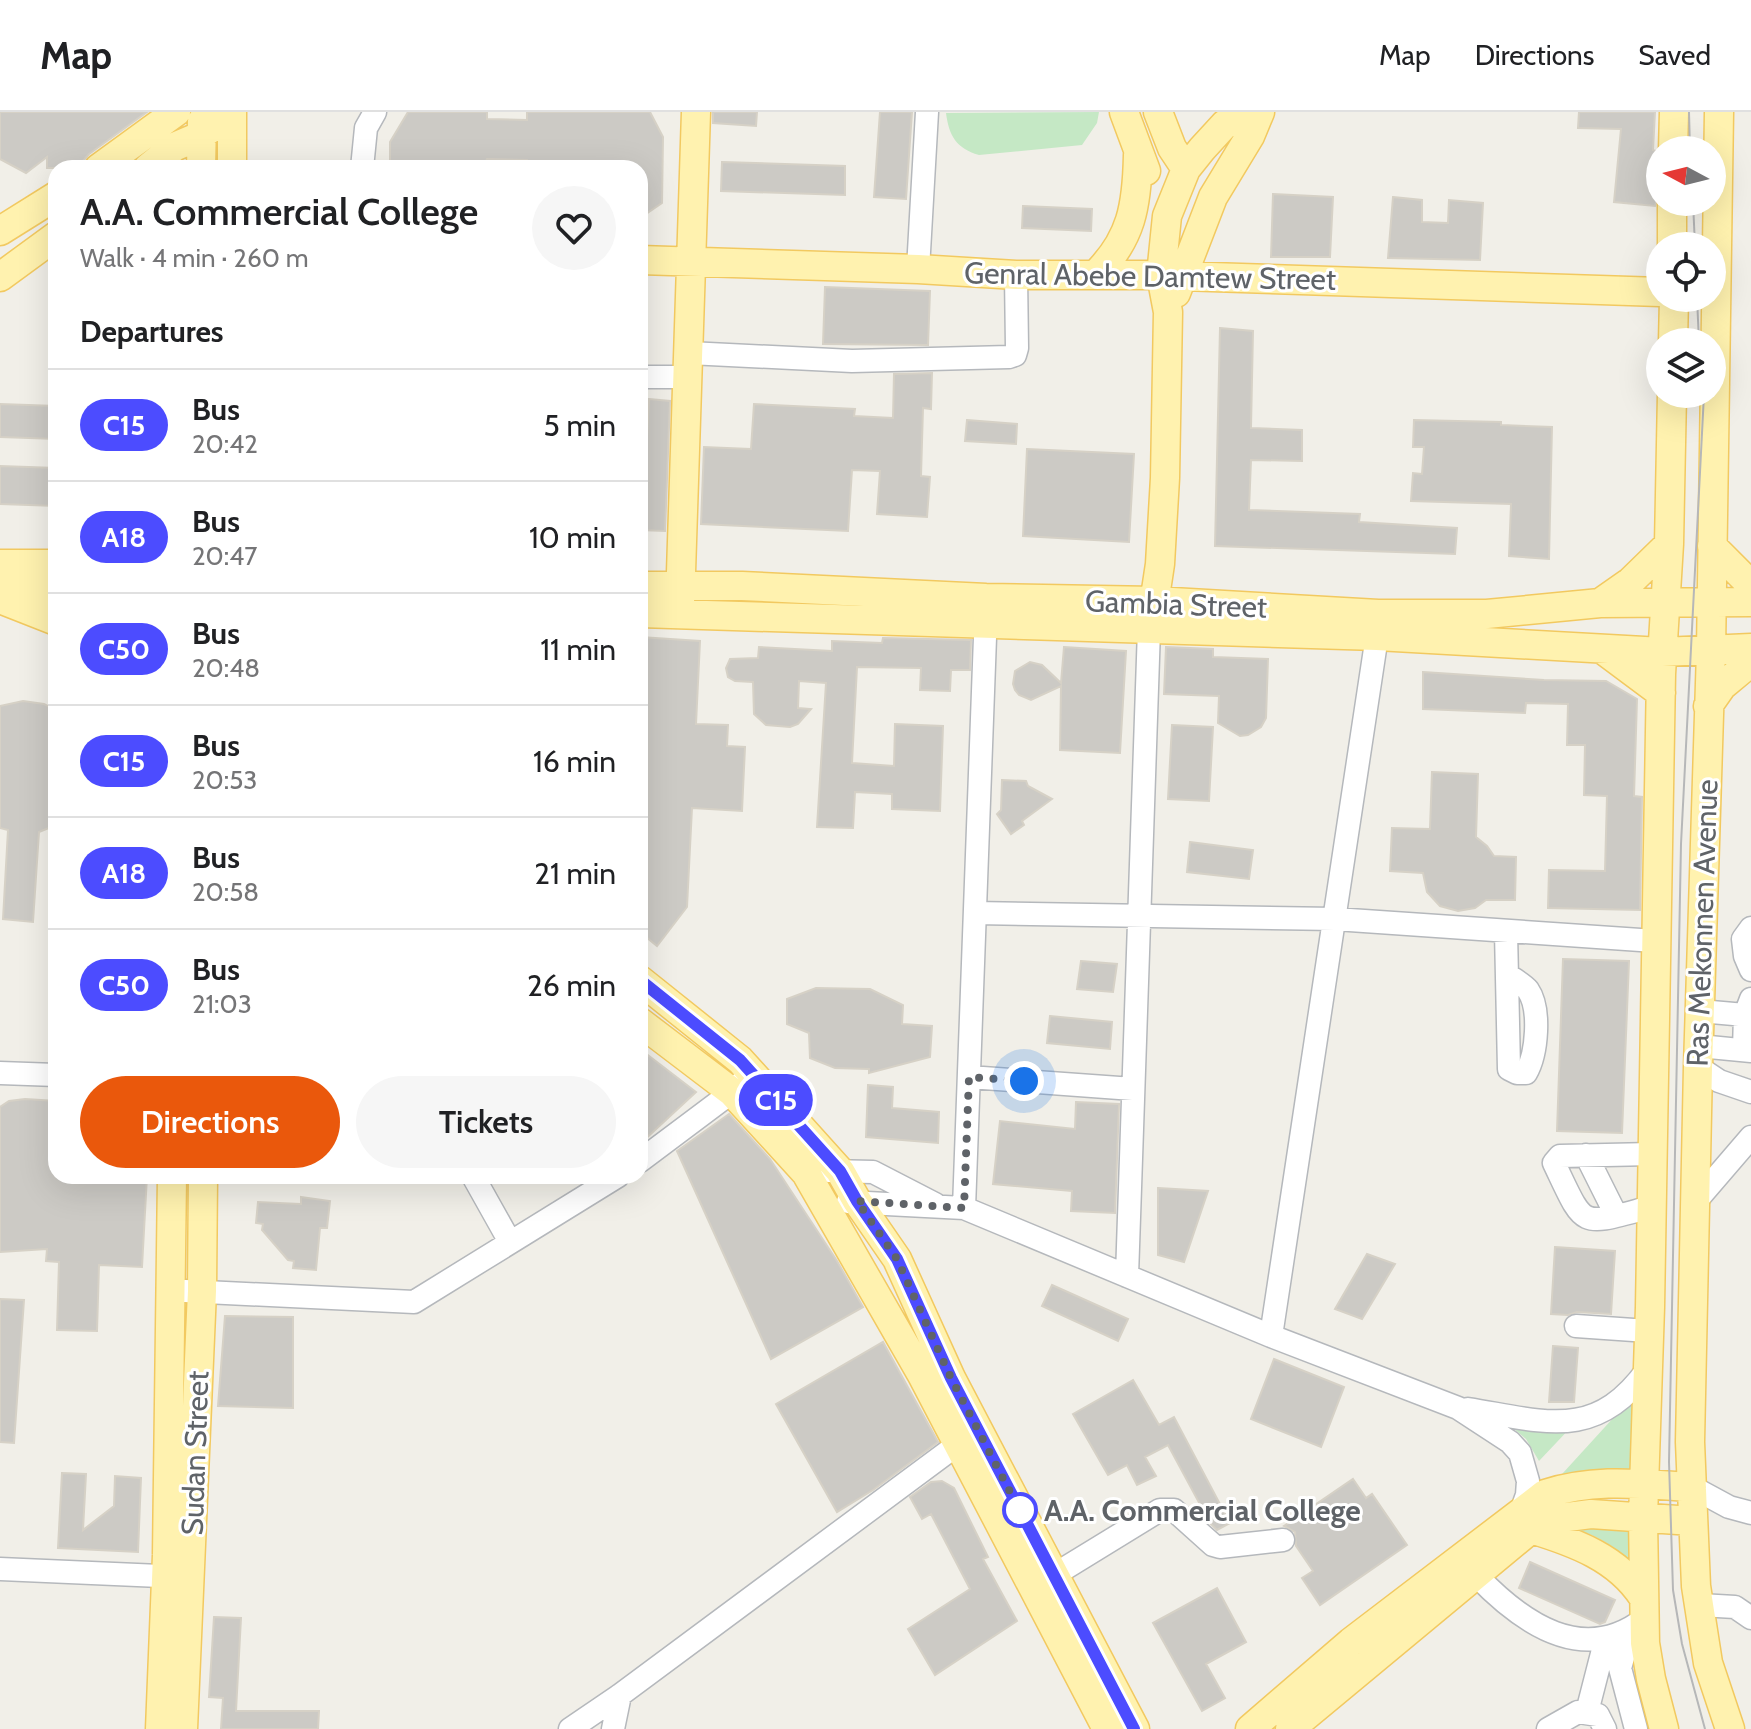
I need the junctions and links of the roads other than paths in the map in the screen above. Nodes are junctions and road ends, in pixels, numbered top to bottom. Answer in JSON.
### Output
{"nodes":[{"id":1,"x":176,"y":112,"type":"edge"},
{"id":2,"x":232,"y":112,"type":"edge"},
{"id":3,"x":375,"y":112,"type":"edge"},
{"id":4,"x":696,"y":112,"type":"edge"},
{"id":5,"x":927,"y":112,"type":"edge"},
{"id":6,"x":1124,"y":112,"type":"edge"},
{"id":7,"x":1158,"y":112,"type":"edge"},
{"id":8,"x":1257,"y":112,"type":"edge"},
{"id":9,"x":1674,"y":112,"type":"edge"},
{"id":10,"x":1719,"y":112,"type":"edge"},
{"id":11,"x":202,"y":123,"type":"edge"},
{"id":12,"x":1673,"y":136,"type":"edge"},
{"id":13,"x":1138,"y":155,"type":"junction"},
{"id":14,"x":110,"y":160,"type":"edge"},
{"id":15,"x":158,"y":160,"type":"edge"},
{"id":16,"x":201,"y":160,"type":"edge"},
{"id":17,"x":232,"y":160,"type":"edge"},
{"id":18,"x":363,"y":160,"type":"edge"},
{"id":19,"x":1186,"y":169,"type":"junction"},
{"id":20,"x":48,"y":201,"type":"edge"},
{"id":21,"x":1167,"y":216,"type":"junction"},
{"id":22,"x":0,"y":231,"type":"edge"},
{"id":23,"x":1716,"y":232,"type":"edge"},
{"id":24,"x":48,"y":242,"type":"edge"},
{"id":25,"x":648,"y":260,"type":"edge"},
{"id":26,"x":692,"y":261,"type":"junction"},
{"id":27,"x":918,"y":269,"type":"junction"},
{"id":28,"x":1016,"y":275,"type":"junction"},
{"id":29,"x":1095,"y":275,"type":"junction"},
{"id":30,"x":1172,"y":276,"type":"junction"},
{"id":31,"x":0,"y":277,"type":"edge"},
{"id":32,"x":1646,"y":292,"type":"edge"},
{"id":33,"x":1714,"y":312,"type":"edge"},
{"id":34,"x":689,"y":365,"type":"junction"},
{"id":35,"x":648,"y":375,"type":"edge"},
{"id":36,"x":1672,"y":408,"type":"edge"},
{"id":37,"x":1669,"y":544,"type":"junction"},
{"id":38,"x":1712,"y":546,"type":"junction"},
{"id":39,"x":0,"y":564,"type":"edge"},
{"id":40,"x":48,"y":564,"type":"edge"},
{"id":41,"x":1751,"y":585,"type":"edge"},
{"id":42,"x":648,"y":589,"type":"edge"},
{"id":43,"x":0,"y":590,"type":"edge"},
{"id":44,"x":0,"y":599,"type":"edge"},
{"id":45,"x":680,"y":600,"type":"junction"},
{"id":46,"x":1155,"y":601,"type":"junction"},
{"id":47,"x":1712,"y":602,"type":"junction"},
{"id":48,"x":1751,"y":602,"type":"edge"},
{"id":49,"x":1600,"y":603,"type":"junction"},
{"id":50,"x":1665,"y":604,"type":"junction"},
{"id":51,"x":648,"y":610,"type":"edge"},
{"id":52,"x":986,"y":611,"type":"junction"},
{"id":53,"x":48,"y":612,"type":"edge"},
{"id":54,"x":48,"y":613,"type":"edge"},
{"id":55,"x":1149,"y":629,"type":"junction"},
{"id":56,"x":1377,"y":636,"type":"junction"},
{"id":57,"x":1751,"y":648,"type":"edge"},
{"id":58,"x":1602,"y":649,"type":"junction"},
{"id":59,"x":1711,"y":651,"type":"junction"},
{"id":60,"x":1662,"y":652,"type":"junction"},
{"id":61,"x":1751,"y":662,"type":"edge"},
{"id":62,"x":1661,"y":693,"type":"junction"},
{"id":63,"x":1708,"y":706,"type":"junction"},
{"id":64,"x":975,"y":913,"type":"junction"},
{"id":65,"x":1139,"y":917,"type":"junction"},
{"id":66,"x":1335,"y":919,"type":"junction"},
{"id":67,"x":1751,"y":928,"type":"edge"},
{"id":68,"x":1506,"y":932,"type":"junction"},
{"id":69,"x":1655,"y":941,"type":"junction"},
{"id":70,"x":1751,"y":970,"type":"edge"},
{"id":71,"x":1507,"y":974,"type":"dead end"},
{"id":72,"x":648,"y":986,"type":"edge"},
{"id":73,"x":1748,"y":1007,"type":"edge"},
{"id":74,"x":1700,"y":1011,"type":"junction"},
{"id":75,"x":648,"y":1027,"type":"edge"},
{"id":76,"x":1747,"y":1050,"type":"edge"},
{"id":77,"x":1698,"y":1056,"type":"junction"},
{"id":78,"x":0,"y":1073,"type":"edge"},
{"id":79,"x":48,"y":1075,"type":"edge"},
{"id":80,"x":969,"y":1077,"type":"junction"},
{"id":81,"x":742,"y":1082,"type":"junction"},
{"id":82,"x":1133,"y":1089,"type":"junction"},
{"id":83,"x":1751,"y":1092,"type":"edge"},
{"id":84,"x":1751,"y":1137,"type":"edge"},
{"id":85,"x":1652,"y":1154,"type":"junction"},
{"id":86,"x":648,"y":1155,"type":"edge"},
{"id":87,"x":1586,"y":1155,"type":"junction"},
{"id":88,"x":840,"y":1171,"type":"junction"},
{"id":89,"x":806,"y":1173,"type":"junction"},
{"id":90,"x":172,"y":1184,"type":"edge"},
{"id":91,"x":203,"y":1184,"type":"edge"},
{"id":92,"x":477,"y":1184,"type":"edge"},
{"id":93,"x":605,"y":1184,"type":"edge"},
{"id":94,"x":857,"y":1201,"type":"junction"},
{"id":95,"x":1696,"y":1201,"type":"junction"},
{"id":96,"x":824,"y":1204,"type":"junction"},
{"id":97,"x":939,"y":1207,"type":"junction"},
{"id":98,"x":1651,"y":1207,"type":"junction"},
{"id":99,"x":964,"y":1208,"type":"junction"},
{"id":100,"x":1616,"y":1215,"type":"junction"},
{"id":101,"x":510,"y":1242,"type":"junction"},
{"id":102,"x":1127,"y":1276,"type":"junction"},
{"id":103,"x":172,"y":1291,"type":"junction"},
{"id":104,"x":202,"y":1291,"type":"junction"},
{"id":105,"x":1576,"y":1326,"type":"dead end"},
{"id":106,"x":1648,"y":1331,"type":"junction"},
{"id":107,"x":1271,"y":1336,"type":"junction"},
{"id":108,"x":1647,"y":1370,"type":"junction"},
{"id":109,"x":1458,"y":1408,"type":"junction"},
{"id":110,"x":967,"y":1438,"type":"junction"},
{"id":111,"x":1643,"y":1484,"type":"junction"},
{"id":112,"x":1692,"y":1487,"type":"junction"},
{"id":113,"x":1740,"y":1510,"type":"edge"},
{"id":114,"x":1643,"y":1518,"type":"junction"},
{"id":115,"x":1526,"y":1520,"type":"junction"},
{"id":116,"x":1692,"y":1521,"type":"junction"},
{"id":117,"x":1283,"y":1540,"type":"dead end"},
{"id":118,"x":0,"y":1569,"type":"edge"},
{"id":119,"x":1054,"y":1575,"type":"junction"},
{"id":120,"x":1477,"y":1576,"type":"junction"},
{"id":121,"x":178,"y":1577,"type":"junction"},
{"id":122,"x":1700,"y":1605,"type":"junction"},
{"id":123,"x":1639,"y":1615,"type":"junction"},
{"id":124,"x":1751,"y":1618,"type":"edge"},
{"id":125,"x":1606,"y":1638,"type":"junction"},
{"id":126,"x":620,"y":1695,"type":"junction"},
{"id":127,"x":1587,"y":1712,"type":"junction"},
{"id":128,"x":572,"y":1728,"type":"edge"},
{"id":129,"x":160,"y":1729,"type":"edge"},
{"id":130,"x":183,"y":1729,"type":"edge"},
{"id":131,"x":613,"y":1729,"type":"edge"},
{"id":132,"x":1107,"y":1729,"type":"edge"},
{"id":133,"x":1135,"y":1729,"type":"edge"},
{"id":134,"x":1250,"y":1729,"type":"edge"},
{"id":135,"x":1290,"y":1729,"type":"edge"},
{"id":136,"x":1548,"y":1729,"type":"edge"},
{"id":137,"x":1605,"y":1729,"type":"edge"},
{"id":138,"x":1636,"y":1729,"type":"edge"},
{"id":139,"x":1664,"y":1729,"type":"edge"},
{"id":140,"x":1730,"y":1729,"type":"edge"}],
"edges":[{"from":1,"to":14,"type":"main road"},
{"from":2,"to":11,"type":"main road"},
{"from":2,"to":17,"type":"main road"},
{"from":3,"to":18,"type":"street"},
{"from":4,"to":26,"type":"main road"},
{"from":5,"to":27,"type":"street"},
{"from":6,"to":13,"type":"main road"},
{"from":7,"to":19,"type":"main road"},
{"from":8,"to":19,"type":"main road"},
{"from":8,"to":30,"type":"main road"},
{"from":9,"to":12,"type":"main road"},
{"from":10,"to":23,"type":"main road","name":"Ras Mekonnen Avenue"},
{"from":11,"to":15,"type":"main road"},
{"from":11,"to":16,"type":"main road"},
{"from":13,"to":21,"type":"main road"},
{"from":13,"to":29,"type":"main road"},
{"from":19,"to":21,"type":"main road"},
{"from":20,"to":22,"type":"main road"},
{"from":21,"to":30,"type":"main road"},
{"from":24,"to":31,"type":"main road"},
{"from":25,"to":26,"type":"main road","name":"Genral Abebe Damtew Street"},
{"from":26,"to":27,"type":"main road","name":"Genral Abebe Damtew Street"},
{"from":26,"to":34,"type":"main road"},
{"from":27,"to":28,"type":"main road","name":"Genral Abebe Damtew Street"},
{"from":28,"to":29,"type":"main road","name":"Genral Abebe Damtew Street"},
{"from":28,"to":34,"type":"street"},
{"from":29,"to":30,"type":"main road","name":"Genral Abebe Damtew Street"},
{"from":30,"to":32,"type":"main road","name":"Genral Abebe Damtew Street"},
{"from":30,"to":46,"type":"main road"},
{"from":33,"to":38,"type":"main road","name":"Ras Mekonnen Avenue"},
{"from":34,"to":35,"type":"street"},
{"from":34,"to":45,"type":"main road"},
{"from":36,"to":37,"type":"main road","name":"Ras Mekonnen Avenue"},
{"from":37,"to":49,"type":"main road"},
{"from":37,"to":50,"type":"main road","name":"Ras Mekonnen Avenue"},
{"from":38,"to":41,"type":"main road"},
{"from":38,"to":47,"type":"main road","name":"Ras Mekonnen Avenue"},
{"from":39,"to":40,"type":"main road"},
{"from":42,"to":45,"type":"main road","name":"Gambia Street"},
{"from":43,"to":53,"type":"main road"},
{"from":44,"to":54,"type":"main road"},
{"from":45,"to":51,"type":"main road","name":"Gambia Street"},
{"from":45,"to":52,"type":"main road","name":"Gambia Street"},
{"from":46,"to":49,"type":"main road","name":"Gambia Street"},
{"from":46,"to":52,"type":"main road","name":"Gambia Street"},
{"from":46,"to":55,"type":"main road"},
{"from":47,"to":48,"type":"main road","name":"Gambia Street"},
{"from":47,"to":50,"type":"main road","name":"Gambia Street"},
{"from":47,"to":59,"type":"main road","name":"Ras Mekonnen Avenue"},
{"from":49,"to":50,"type":"main road","name":"Gambia Street"},
{"from":50,"to":60,"type":"main road","name":"Ras Mekonnen Avenue"},
{"from":52,"to":55,"type":"main road","name":"Gambia Street"},
{"from":52,"to":64,"type":"street"},
{"from":55,"to":56,"type":"main road","name":"Gambia Street"},
{"from":55,"to":65,"type":"street"},
{"from":56,"to":58,"type":"main road","name":"Gambia Street"},
{"from":56,"to":66,"type":"street"},
{"from":57,"to":59,"type":"main road","name":"Gambia Street"},
{"from":58,"to":60,"type":"main road","name":"Gambia Street"},
{"from":58,"to":62,"type":"main road"},
{"from":59,"to":60,"type":"main road","name":"Gambia Street"},
{"from":59,"to":63,"type":"main road","name":"Ras Mekonnen Avenue"},
{"from":60,"to":62,"type":"main road","name":"Ras Mekonnen Avenue"},
{"from":61,"to":63,"type":"main road"},
{"from":62,"to":69,"type":"main road","name":"Ras Mekonnen Avenue"},
{"from":63,"to":74,"type":"main road","name":"Ras Mekonnen Avenue"},
{"from":64,"to":65,"type":"street"},
{"from":64,"to":80,"type":"street"},
{"from":65,"to":66,"type":"street"},
{"from":65,"to":82,"type":"street"},
{"from":66,"to":68,"type":"street"},
{"from":66,"to":107,"type":"street"},
{"from":67,"to":70,"type":"street"},
{"from":68,"to":69,"type":"street"},
{"from":68,"to":71,"type":"street"},
{"from":69,"to":85,"type":"main road","name":"Ras Mekonnen Avenue"},
{"from":72,"to":81,"type":"main road"},
{"from":73,"to":74,"type":"street"},
{"from":73,"to":76,"type":"street"},
{"from":74,"to":77,"type":"main road","name":"Ras Mekonnen Avenue"},
{"from":75,"to":81,"type":"main road"},
{"from":76,"to":77,"type":"street"},
{"from":77,"to":83,"type":"street"},
{"from":77,"to":95,"type":"main road","name":"Ras Mekonnen Avenue"},
{"from":78,"to":79,"type":"street"},
{"from":80,"to":82,"type":"street"},
{"from":80,"to":99,"type":"street"},
{"from":81,"to":86,"type":"street"},
{"from":81,"to":88,"type":"main road"},
{"from":81,"to":89,"type":"main road"},
{"from":82,"to":102,"type":"street"},
{"from":84,"to":95,"type":"street"},
{"from":85,"to":87,"type":"street"},
{"from":85,"to":98,"type":"main road","name":"Ras Mekonnen Avenue"},
{"from":87,"to":100,"type":"street"},
{"from":87,"to":100,"type":"street"},
{"from":88,"to":89,"type":"street"},
{"from":88,"to":94,"type":"main road"},
{"from":88,"to":97,"type":"street"},
{"from":89,"to":96,"type":"main road"},
{"from":90,"to":103,"type":"main road","name":"Sudan Street"},
{"from":91,"to":104,"type":"main road","name":"Sudan Street"},
{"from":92,"to":101,"type":"street"},
{"from":93,"to":101,"type":"street"},
{"from":94,"to":96,"type":"street"},
{"from":94,"to":97,"type":"street"},
{"from":94,"to":110,"type":"main road"},
{"from":95,"to":112,"type":"main road","name":"Ras Mekonnen Avenue"},
{"from":96,"to":110,"type":"main road"},
{"from":97,"to":99,"type":"street"},
{"from":98,"to":100,"type":"street"},
{"from":98,"to":106,"type":"main road","name":"Ras Mekonnen Avenue"},
{"from":99,"to":102,"type":"street"},
{"from":101,"to":104,"type":"street"},
{"from":102,"to":107,"type":"street"},
{"from":103,"to":104,"type":"street"},
{"from":103,"to":121,"type":"main road","name":"Sudan Street"},
{"from":104,"to":121,"type":"main road","name":"Sudan Street"},
{"from":105,"to":106,"type":"street"},
{"from":106,"to":108,"type":"main road","name":"Ras Mekonnen Avenue"},
{"from":107,"to":109,"type":"street"},
{"from":108,"to":109,"type":"street"},
{"from":108,"to":111,"type":"main road","name":"Ras Mekonnen Avenue"},
{"from":109,"to":115,"type":"street"},
{"from":110,"to":119,"type":"main road"},
{"from":110,"to":126,"type":"street"},
{"from":110,"to":132,"type":"main road"},
{"from":111,"to":112,"type":"main road"},
{"from":111,"to":114,"type":"main road","name":"Ras Mekonnen Avenue"},
{"from":111,"to":115,"type":"main road"},
{"from":112,"to":113,"type":"street"},
{"from":112,"to":116,"type":"main road","name":"Ras Mekonnen Avenue"},
{"from":113,"to":116,"type":"street"},
{"from":114,"to":115,"type":"main road"},
{"from":114,"to":116,"type":"main road"},
{"from":114,"to":123,"type":"main road","name":"Ras Mekonnen Avenue"},
{"from":115,"to":120,"type":"main road"},
{"from":115,"to":123,"type":"main road"},
{"from":115,"to":134,"type":"main road"},
{"from":116,"to":122,"type":"main road","name":"Ras Mekonnen Avenue"},
{"from":117,"to":119,"type":"street"},
{"from":118,"to":121,"type":"street"},
{"from":119,"to":133,"type":"main road"},
{"from":120,"to":125,"type":"street"},
{"from":120,"to":135,"type":"main road"},
{"from":121,"to":129,"type":"main road","name":"Sudan Street"},
{"from":121,"to":130,"type":"main road","name":"Sudan Street"},
{"from":122,"to":124,"type":"street"},
{"from":122,"to":140,"type":"main road","name":"Ras Mekonnen Avenue"},
{"from":123,"to":125,"type":"street"},
{"from":123,"to":138,"type":"street"},
{"from":123,"to":139,"type":"main road","name":"Ras Mekonnen Avenue"},
{"from":125,"to":127,"type":"street"},
{"from":126,"to":128,"type":"street"},
{"from":126,"to":131,"type":"street"},
{"from":127,"to":136,"type":"street"},
{"from":127,"to":137,"type":"street"}]}
